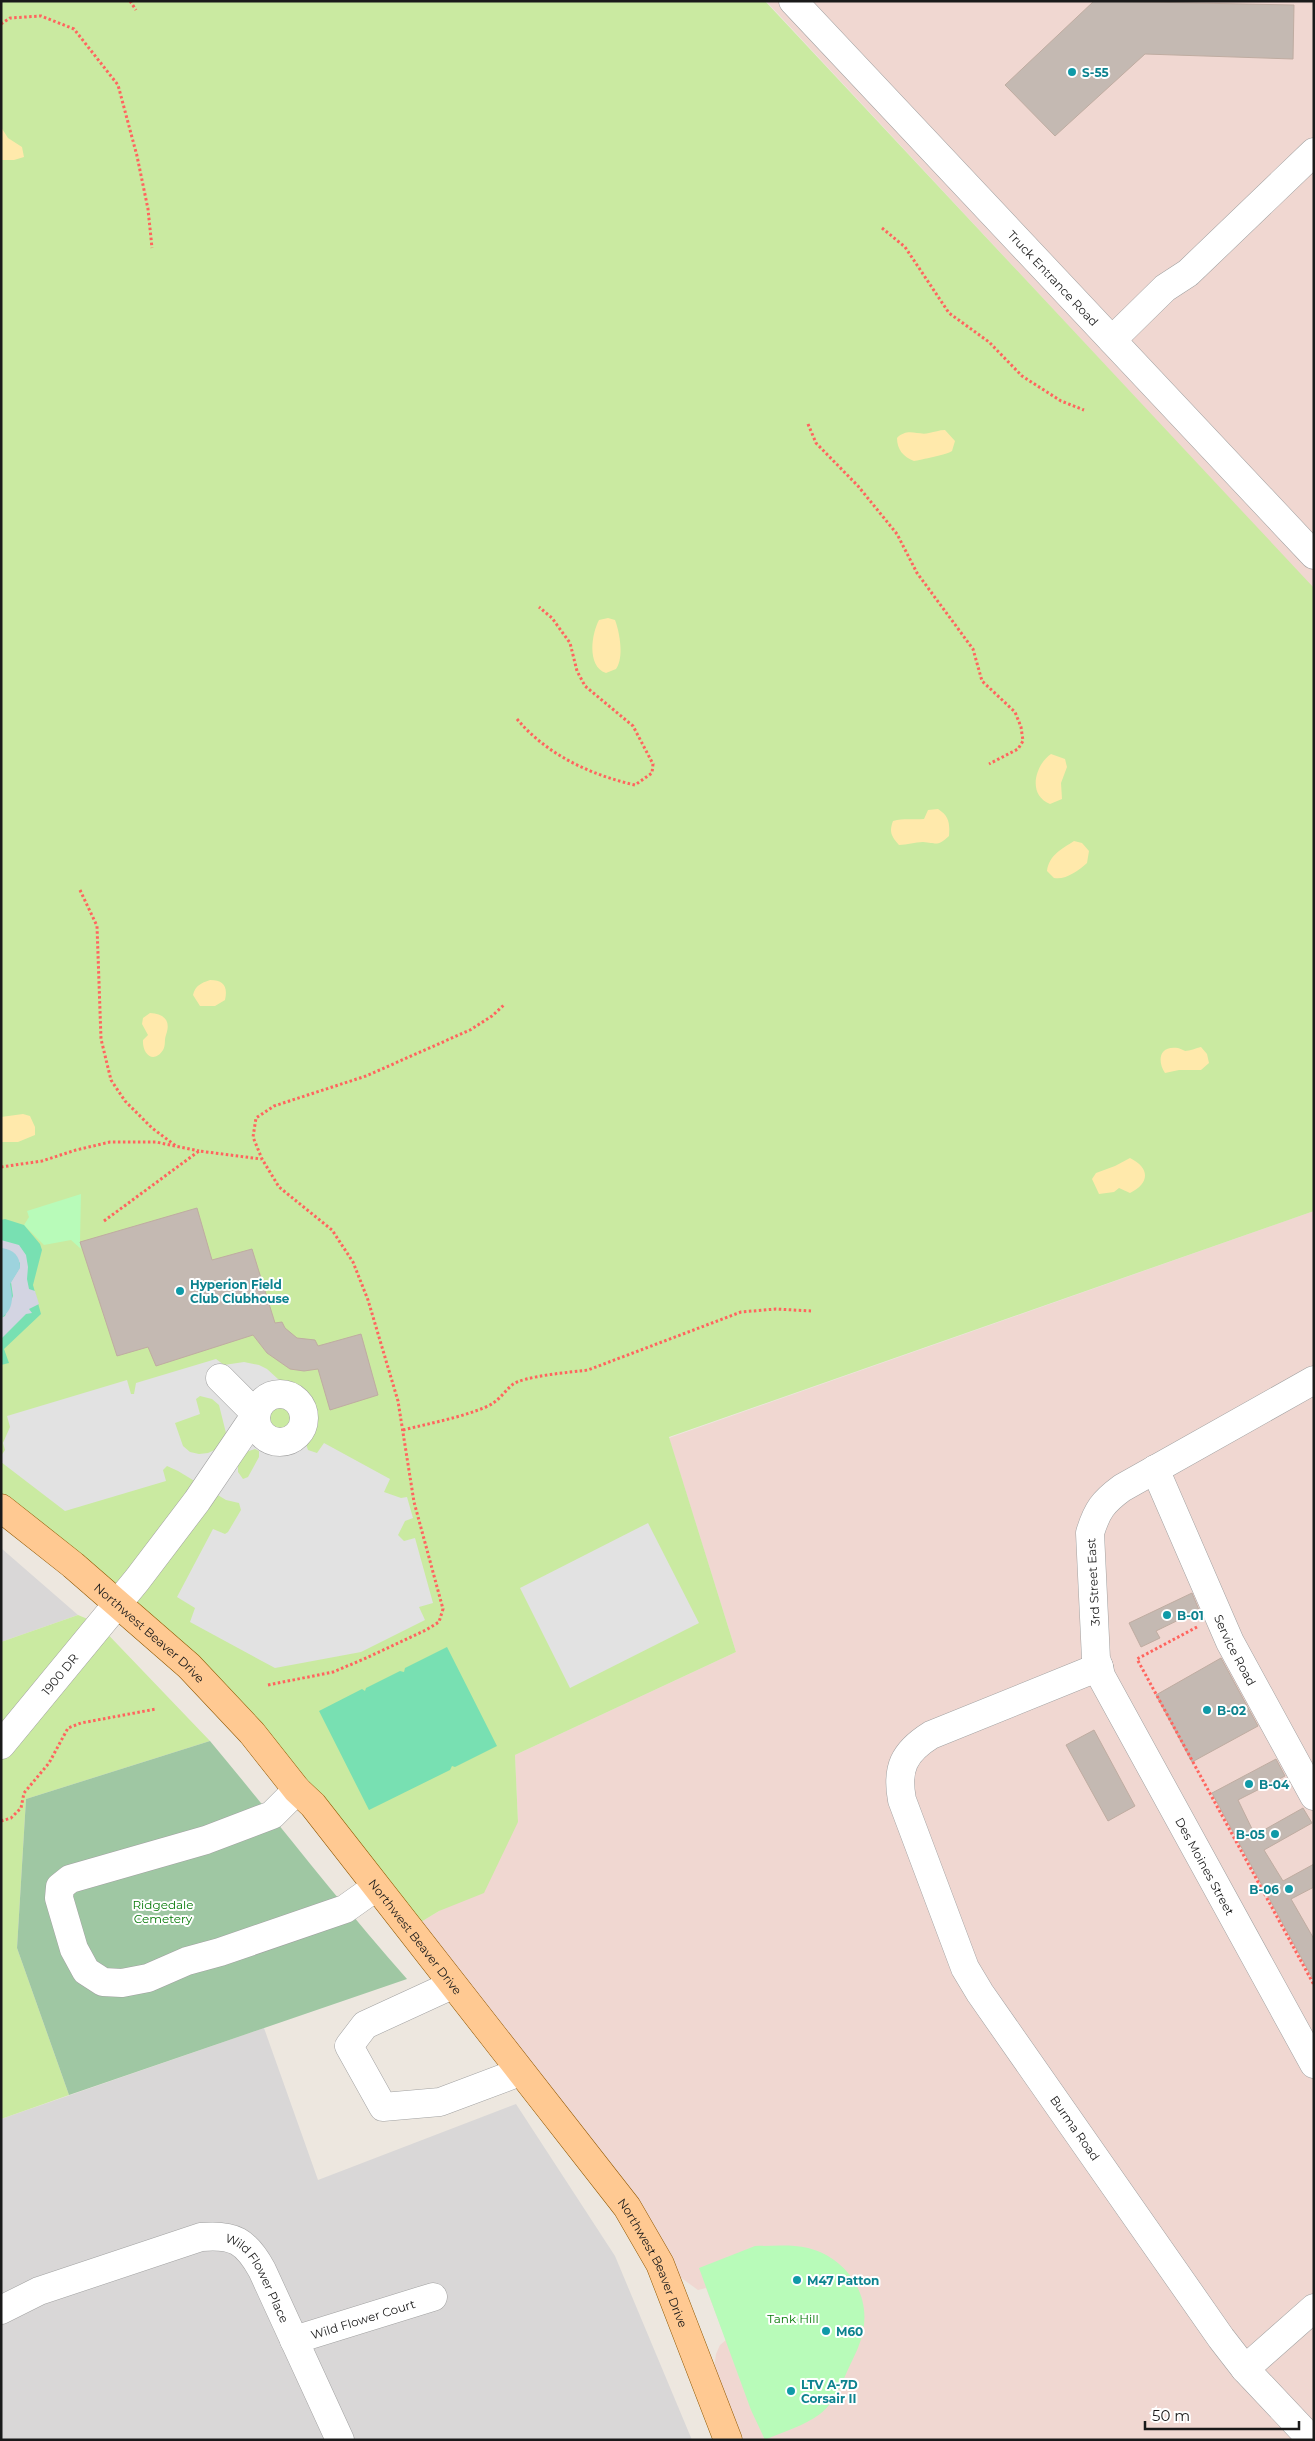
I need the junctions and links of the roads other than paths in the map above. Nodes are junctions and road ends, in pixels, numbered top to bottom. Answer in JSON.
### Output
{"nodes":[{"id":1,"x":793,"y":1,"type":"edge"},
{"id":2,"x":1314,"y":152,"type":"edge"},
{"id":3,"x":1112,"y":340,"type":"junction"},
{"id":4,"x":1311,"y":545,"type":"edge"},
{"id":5,"x":220,"y":1378,"type":"dead end"},
{"id":6,"x":1314,"y":1380,"type":"edge"},
{"id":7,"x":1155,"y":1469,"type":"junction"},
{"id":8,"x":1,"y":1508,"type":"edge"},
{"id":9,"x":119,"y":1604,"type":"junction"},
{"id":10,"x":1098,"y":1667,"type":"junction"},
{"id":11,"x":1,"y":1745,"type":"edge"},
{"id":12,"x":297,"y":1790,"type":"junction"},
{"id":13,"x":1314,"y":1796,"type":"edge"},
{"id":14,"x":376,"y":1887,"type":"junction"},
{"id":15,"x":452,"y":1985,"type":"junction"},
{"id":16,"x":1314,"y":2064,"type":"edge"},
{"id":17,"x":520,"y":2072,"type":"junction"},
{"id":18,"x":433,"y":2297,"type":"dead end"},
{"id":19,"x":1314,"y":2308,"type":"edge"},
{"id":20,"x":1,"y":2310,"type":"edge"},
{"id":21,"x":294,"y":2340,"type":"junction"},
{"id":22,"x":1246,"y":2369,"type":"junction"},
{"id":23,"x":340,"y":2440,"type":"edge"},
{"id":24,"x":728,"y":2440,"type":"edge"},
{"id":25,"x":1312,"y":2440,"type":"edge"}],
"edges":[{"from":1,"to":3,"type":"street","name":"Truck Entrance Road"},
{"from":2,"to":3,"type":"street"},
{"from":3,"to":4,"type":"street","name":"Truck Entrance Road"},
{"from":5,"to":9,"type":"street","name":"1900 DR"},
{"from":6,"to":7,"type":"street","name":"3rd Street East"},
{"from":7,"to":10,"type":"street","name":"3rd Street East"},
{"from":7,"to":13,"type":"street","name":"Service Road"},
{"from":8,"to":9,"type":"main road","name":"Northwest Beaver Drive"},
{"from":9,"to":11,"type":"street","name":"1900 DR"},
{"from":9,"to":12,"type":"main road","name":"Northwest Beaver Drive"},
{"from":10,"to":16,"type":"street","name":"Des Moines Street"},
{"from":10,"to":22,"type":"street","name":"Burma Road"},
{"from":12,"to":14,"type":"main road","name":"Northwest Beaver Drive"},
{"from":12,"to":14,"type":"street"},
{"from":14,"to":15,"type":"main road","name":"Northwest Beaver Drive"},
{"from":15,"to":17,"type":"main road","name":"Northwest Beaver Drive"},
{"from":15,"to":17,"type":"street"},
{"from":17,"to":24,"type":"main road","name":"Northwest Beaver Drive"},
{"from":18,"to":21,"type":"street","name":"Wild Flower Court"},
{"from":19,"to":22,"type":"street"},
{"from":20,"to":21,"type":"street","name":"Wild Flower Place"},
{"from":21,"to":23,"type":"street","name":"Wild Flower Place"},
{"from":22,"to":25,"type":"street","name":"Burma Road"}]}
